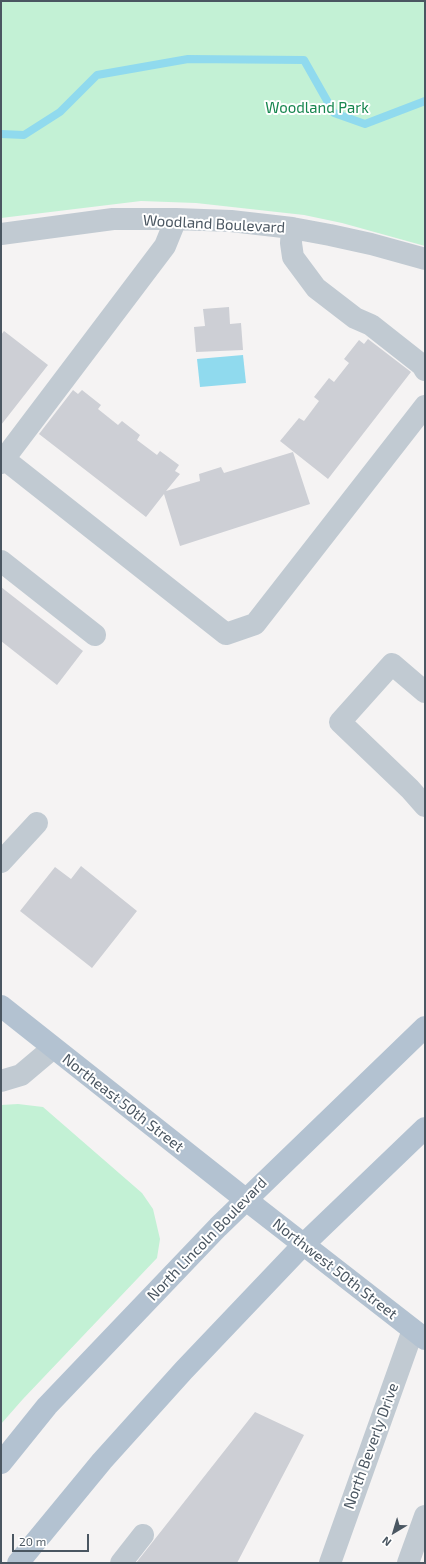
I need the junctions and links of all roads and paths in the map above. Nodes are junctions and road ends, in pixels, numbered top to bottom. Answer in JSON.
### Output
{"nodes":[{"id":1,"x":176,"y":219,"type":"junction"},
{"id":2,"x":292,"y":228,"type":"junction"},
{"id":3,"x":1,"y":234,"type":"edge"},
{"id":4,"x":425,"y":259,"type":"edge"},
{"id":5,"x":425,"y":370,"type":"edge"},
{"id":6,"x":425,"y":406,"type":"edge"},
{"id":7,"x":3,"y":461,"type":"edge"},
{"id":8,"x":1,"y":561,"type":"edge"},
{"id":9,"x":95,"y":635,"type":"dead end"},
{"id":10,"x":425,"y":692,"type":"edge"},
{"id":11,"x":425,"y":806,"type":"edge"},
{"id":12,"x":37,"y":823,"type":"dead end"},
{"id":13,"x":1,"y":862,"type":"edge"},
{"id":14,"x":1,"y":1006,"type":"edge"},
{"id":15,"x":425,"y":1026,"type":"edge"},
{"id":16,"x":53,"y":1048,"type":"junction"},
{"id":17,"x":1,"y":1081,"type":"edge"},
{"id":18,"x":425,"y":1128,"type":"edge"},
{"id":19,"x":245,"y":1199,"type":"junction"},
{"id":20,"x":304,"y":1245,"type":"junction"},
{"id":21,"x":419,"y":1334,"type":"edge"},
{"id":22,"x":1,"y":1463,"type":"edge"},
{"id":23,"x":425,"y":1516,"type":"edge"},
{"id":24,"x":143,"y":1535,"type":"dead end"},
{"id":25,"x":18,"y":1563,"type":"edge"},
{"id":26,"x":121,"y":1563,"type":"edge"},
{"id":27,"x":330,"y":1563,"type":"edge"},
{"id":28,"x":408,"y":1563,"type":"edge"}],
"edges":[{"from":1,"to":2,"type":"street","name":"Woodland Boulevard"},
{"from":1,"to":3,"type":"street","name":"Woodland Boulevard"},
{"from":1,"to":7,"type":"street"},
{"from":2,"to":4,"type":"street","name":"Woodland Boulevard"},
{"from":2,"to":5,"type":"street"},
{"from":6,"to":7,"type":"street"},
{"from":8,"to":9,"type":"street"},
{"from":10,"to":11,"type":"street"},
{"from":12,"to":13,"type":"street"},
{"from":14,"to":16,"type":"main road","name":"Northeast 50th Street"},
{"from":15,"to":19,"type":"main road","name":"North Lincoln Boulevard"},
{"from":16,"to":17,"type":"street"},
{"from":16,"to":19,"type":"main road","name":"Northeast 50th Street"},
{"from":18,"to":20,"type":"main road"},
{"from":19,"to":20,"type":"main road","name":"Northwest 50th Street"},
{"from":19,"to":22,"type":"main road","name":"North Lincoln Boulevard"},
{"from":20,"to":21,"type":"main road","name":"Northwest 50th Street"},
{"from":20,"to":25,"type":"main road"},
{"from":21,"to":27,"type":"street","name":"North Beverly Drive"},
{"from":23,"to":28,"type":"street"},
{"from":24,"to":26,"type":"street"}]}
